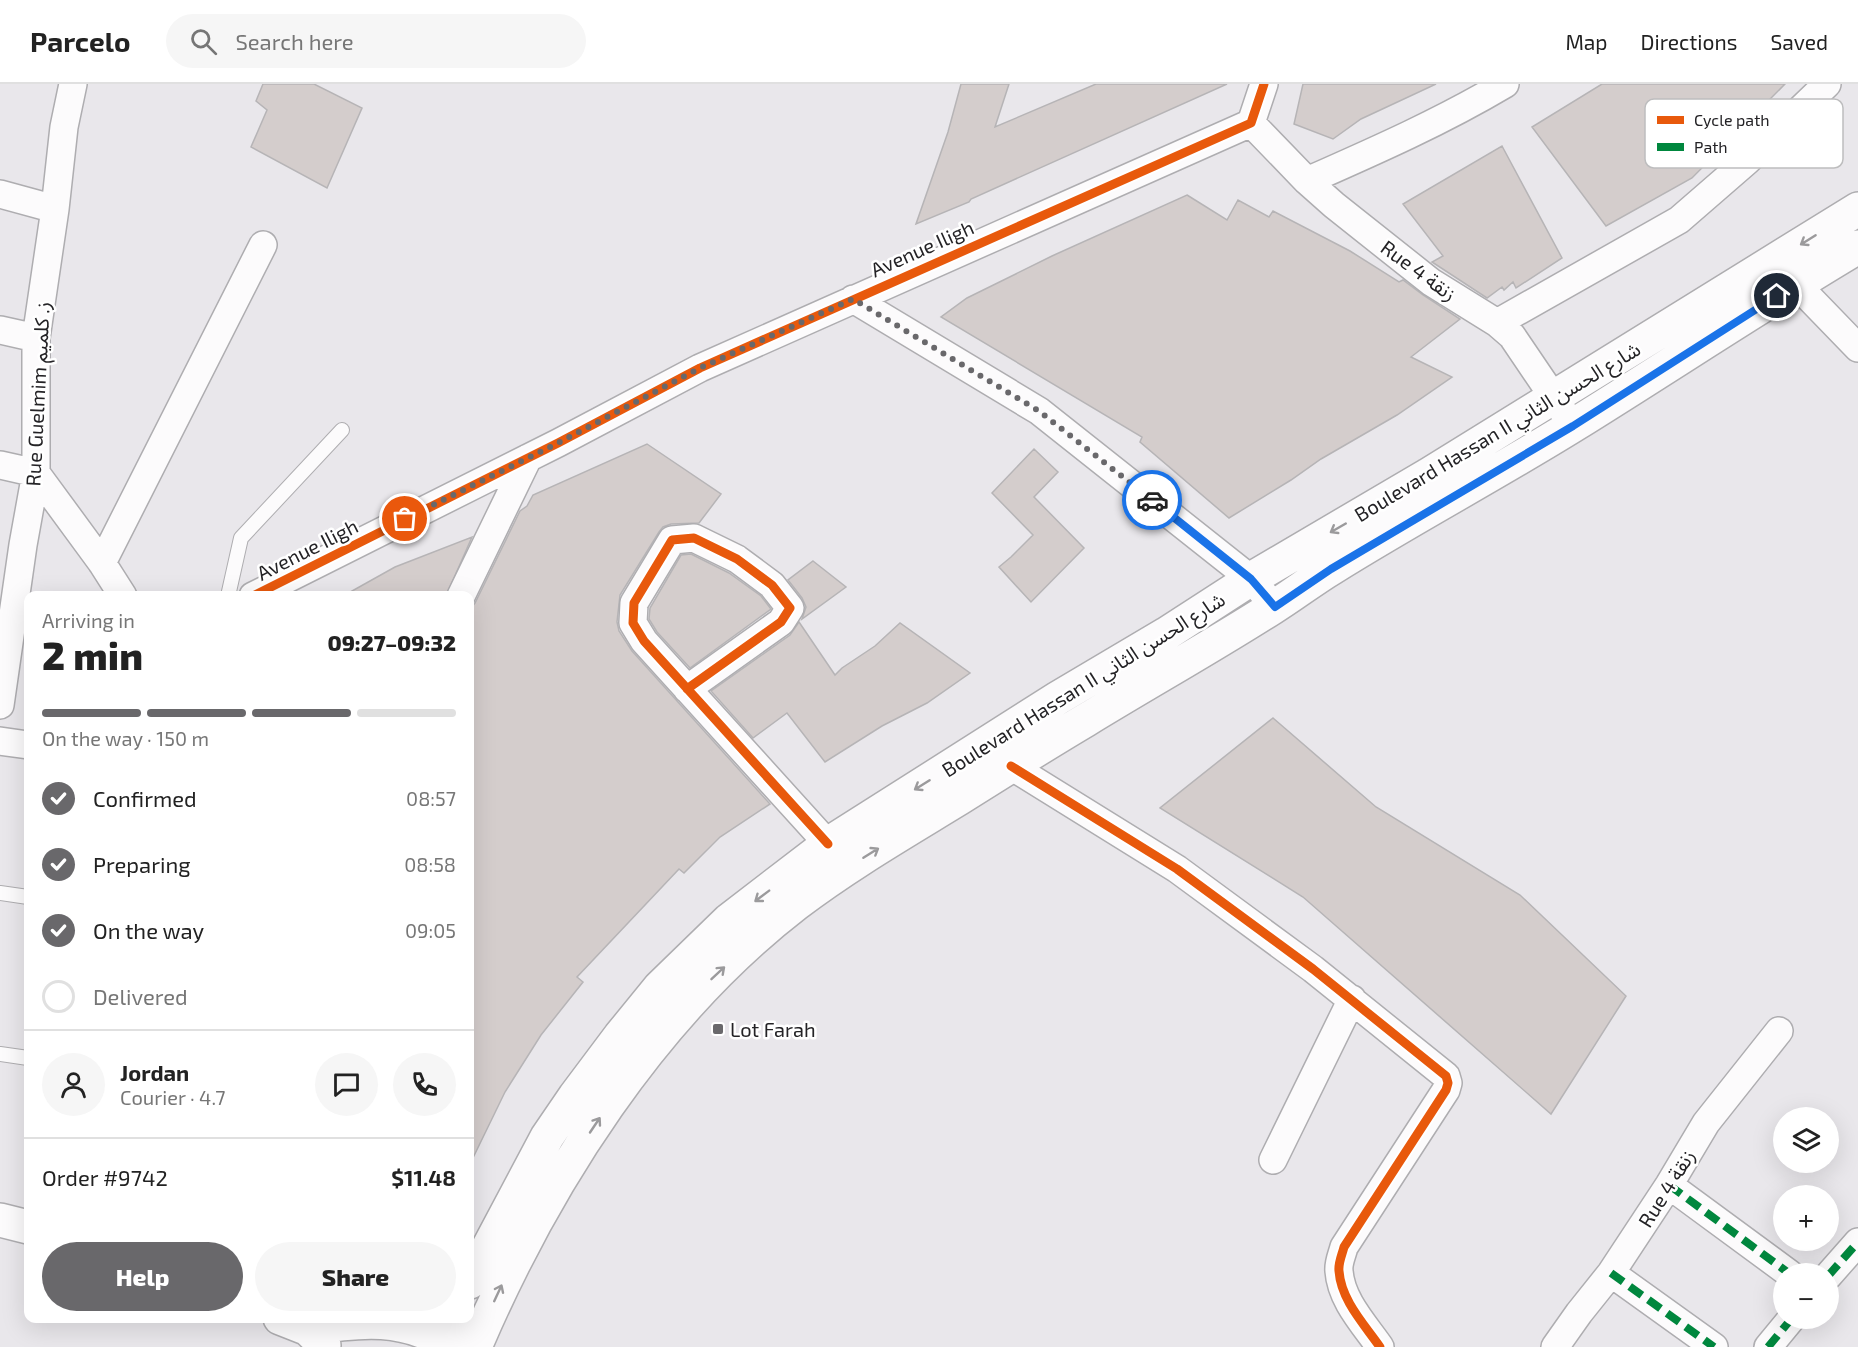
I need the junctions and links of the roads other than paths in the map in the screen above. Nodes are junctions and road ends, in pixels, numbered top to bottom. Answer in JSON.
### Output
{"nodes":[{"id":1,"x":73,"y":84,"type":"edge"},
{"id":2,"x":1264,"y":84,"type":"edge"},
{"id":3,"x":1505,"y":84,"type":"edge"},
{"id":4,"x":1827,"y":84,"type":"edge"},
{"id":5,"x":1470,"y":95,"type":"edge"},
{"id":6,"x":1811,"y":99,"type":"edge"},
{"id":7,"x":1251,"y":123,"type":"junction"},
{"id":8,"x":1739,"y":168,"type":"edge"},
{"id":9,"x":1307,"y":181,"type":"junction"},
{"id":10,"x":0,"y":195,"type":"edge"},
{"id":11,"x":55,"y":208,"type":"junction"},
{"id":12,"x":1858,"y":209,"type":"edge"},
{"id":13,"x":263,"y":246,"type":"dead end"},
{"id":14,"x":1858,"y":247,"type":"edge"},
{"id":15,"x":1796,"y":284,"type":"junction"},
{"id":16,"x":853,"y":299,"type":"junction"},
{"id":17,"x":1497,"y":323,"type":"junction"},
{"id":18,"x":0,"y":330,"type":"edge"},
{"id":19,"x":36,"y":338,"type":"junction"},
{"id":20,"x":1858,"y":348,"type":"edge"},
{"id":21,"x":1554,"y":397,"type":"junction"},
{"id":22,"x":1573,"y":426,"type":"junction"},
{"id":23,"x":342,"y":429,"type":"dead end"},
{"id":24,"x":528,"y":458,"type":"junction"},
{"id":25,"x":0,"y":465,"type":"edge"},
{"id":26,"x":36,"y":473,"type":"junction"},
{"id":27,"x":102,"y":563,"type":"junction"},
{"id":28,"x":1251,"y":579,"type":"junction"},
{"id":29,"x":120,"y":591,"type":"edge"},
{"id":30,"x":229,"y":591,"type":"edge"},
{"id":31,"x":263,"y":591,"type":"edge"},
{"id":32,"x":463,"y":591,"type":"edge"},
{"id":33,"x":1275,"y":607,"type":"junction"},
{"id":34,"x":7,"y":677,"type":"edge"},
{"id":35,"x":687,"y":688,"type":"junction"},
{"id":36,"x":0,"y":741,"type":"edge"},
{"id":37,"x":24,"y":744,"type":"edge"},
{"id":38,"x":1011,"y":766,"type":"junction"},
{"id":39,"x":828,"y":844,"type":"junction"},
{"id":40,"x":0,"y":893,"type":"edge"},
{"id":41,"x":24,"y":896,"type":"edge"},
{"id":42,"x":1352,"y":999,"type":"junction"},
{"id":43,"x":1779,"y":1031,"type":"dead end"},
{"id":44,"x":0,"y":1054,"type":"edge"},
{"id":45,"x":24,"y":1057,"type":"edge"},
{"id":46,"x":1273,"y":1160,"type":"dead end"},
{"id":47,"x":1669,"y":1185,"type":"junction"},
{"id":48,"x":0,"y":1220,"type":"edge"},
{"id":49,"x":24,"y":1226,"type":"edge"},
{"id":50,"x":1858,"y":1242,"type":"edge"},
{"id":51,"x":1775,"y":1263,"type":"edge"},
{"id":52,"x":1839,"y":1264,"type":"edge"},
{"id":53,"x":1611,"y":1273,"type":"junction"},
{"id":54,"x":474,"y":1274,"type":"edge"},
{"id":55,"x":346,"y":1323,"type":"edge"},
{"id":56,"x":393,"y":1323,"type":"edge"},
{"id":57,"x":1783,"y":1329,"type":"edge"},
{"id":58,"x":305,"y":1332,"type":"edge"},
{"id":59,"x":447,"y":1338,"type":"edge"},
{"id":60,"x":475,"y":1347,"type":"edge"},
{"id":61,"x":1380,"y":1347,"type":"edge"},
{"id":62,"x":1555,"y":1347,"type":"edge"},
{"id":63,"x":1713,"y":1347,"type":"edge"},
{"id":64,"x":1768,"y":1347,"type":"edge"}],
"edges":[{"from":1,"to":11,"type":"street","name":"Rue Guelmim ز. كلميم"},
{"from":2,"to":7,"type":"street"},
{"from":3,"to":5,"type":"street"},
{"from":4,"to":6,"type":"street"},
{"from":5,"to":9,"type":"street"},
{"from":7,"to":9,"type":"street","name":"Rue 4 زنقة"},
{"from":7,"to":16,"type":"street","name":"Avenue Iligh"},
{"from":8,"to":17,"type":"street"},
{"from":9,"to":17,"type":"street","name":"Rue 4 زنقة"},
{"from":10,"to":11,"type":"street"},
{"from":11,"to":19,"type":"street","name":"Rue Guelmim ز. كلميم"},
{"from":12,"to":21,"type":"main road","name":"Boulevard Hassan II شارع الحسن الثاني","one_way":true},
{"from":13,"to":27,"type":"street"},
{"from":14,"to":15,"type":"main road","name":"Boulevard Hassan II شارع الحسن الثاني"},
{"from":15,"to":20,"type":"street"},
{"from":15,"to":22,"type":"main road","name":"Boulevard Hassan II شارع الحسن الثاني"},
{"from":16,"to":24,"type":"street","name":"Avenue Iligh"},
{"from":16,"to":28,"type":"street"},
{"from":17,"to":21,"type":"street","name":"Rue 4 زنقة"},
{"from":18,"to":19,"type":"street"},
{"from":19,"to":26,"type":"street","name":"Rue Guelmim ز. كلميم"},
{"from":21,"to":22,"type":"street","name":"Rue 4 زنقة"},
{"from":21,"to":28,"type":"main road","name":"Boulevard Hassan II شارع الحسن الثاني","one_way":true},
{"from":22,"to":33,"type":"main road","name":"Boulevard Hassan II شارع الحسن الثاني"},
{"from":23,"to":30,"type":"lane"},
{"from":24,"to":31,"type":"street","name":"Avenue Iligh"},
{"from":24,"to":32,"type":"street"},
{"from":25,"to":26,"type":"street"},
{"from":26,"to":27,"type":"street"},
{"from":26,"to":34,"type":"street","name":"Rue Guelmim ز. كلميم"},
{"from":27,"to":29,"type":"street"},
{"from":28,"to":33,"type":"street"},
{"from":28,"to":39,"type":"main road","name":"Boulevard Hassan II شارع الحسن الثاني","one_way":true},
{"from":33,"to":38,"type":"main road","name":"Boulevard Hassan II شارع الحسن الثاني"},
{"from":35,"to":35,"type":"street"},
{"from":35,"to":39,"type":"street"},
{"from":36,"to":37,"type":"street"},
{"from":38,"to":42,"type":"street"},
{"from":60,"to":38,"type":"main road","name":"Boulevard Hassan II شارع الحسن الثاني","one_way":true},
{"from":39,"to":54,"type":"main road","name":"Boulevard Hassan II شارع الحسن الثاني","one_way":true},
{"from":40,"to":41,"type":"lane"},
{"from":42,"to":46,"type":"street"},
{"from":42,"to":61,"type":"street"},
{"from":43,"to":47,"type":"street","name":"Rue 4 زنقة"},
{"from":44,"to":45,"type":"lane"},
{"from":47,"to":51,"type":"street"},
{"from":47,"to":53,"type":"street","name":"Rue 4 زنقة"},
{"from":48,"to":49,"type":"main road"},
{"from":50,"to":52,"type":"street"},
{"from":53,"to":62,"type":"street","name":"Rue 4 زنقة"},
{"from":53,"to":63,"type":"street"},
{"from":55,"to":58,"type":"main road"},
{"from":56,"to":59,"type":"main road"},
{"from":57,"to":64,"type":"street"}]}
